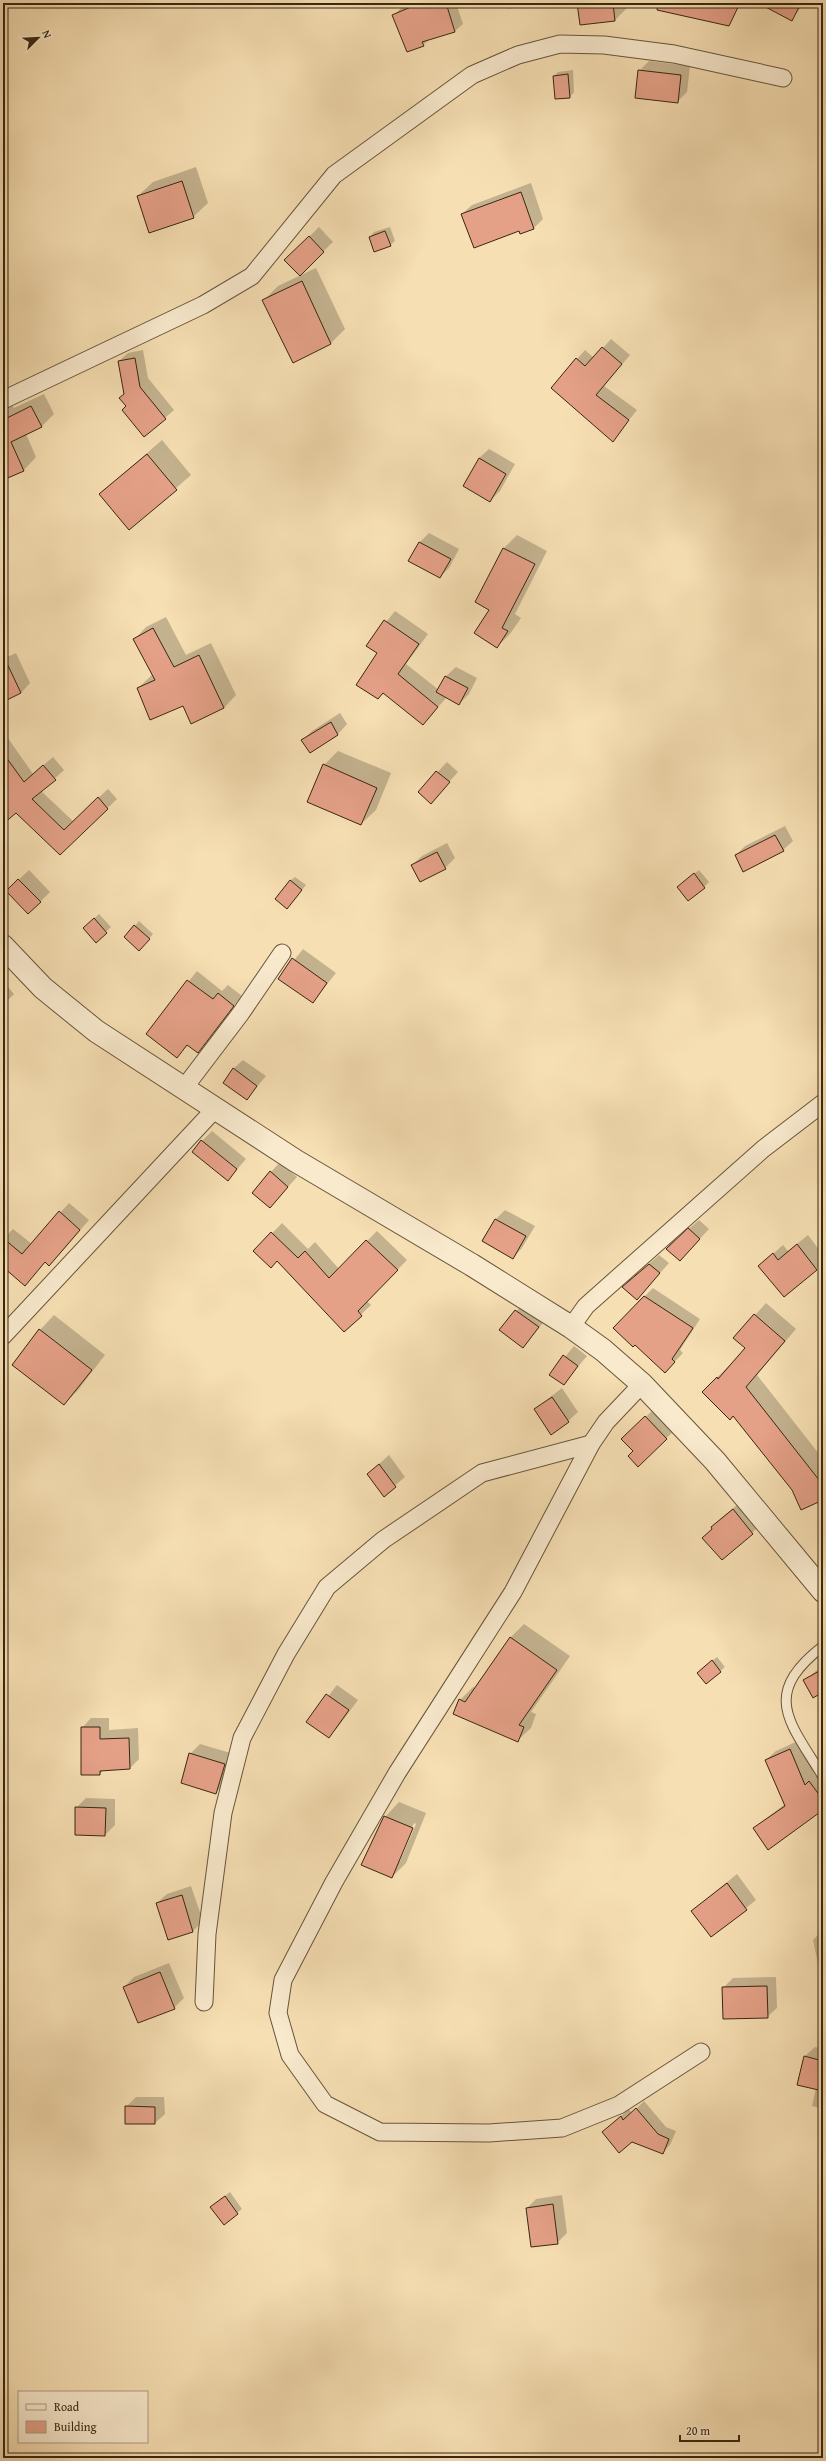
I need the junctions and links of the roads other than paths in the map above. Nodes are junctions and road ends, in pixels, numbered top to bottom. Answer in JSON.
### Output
{"nodes":[{"id":1,"x":783,"y":78,"type":"dead end"},
{"id":2,"x":3,"y":400,"type":"edge"},
{"id":3,"x":3,"y":946,"type":"edge"},
{"id":4,"x":282,"y":953,"type":"dead end"},
{"id":5,"x":184,"y":1088,"type":"junction"},
{"id":6,"x":823,"y":1103,"type":"edge"},
{"id":7,"x":215,"y":1109,"type":"junction"},
{"id":8,"x":571,"y":1327,"type":"junction"},
{"id":9,"x":3,"y":1336,"type":"edge"},
{"id":10,"x":642,"y":1384,"type":"junction"},
{"id":11,"x":591,"y":1444,"type":"junction"},
{"id":12,"x":823,"y":1591,"type":"edge"},
{"id":13,"x":823,"y":1646,"type":"edge"},
{"id":14,"x":823,"y":1777,"type":"edge"},
{"id":15,"x":204,"y":2002,"type":"dead end"},
{"id":16,"x":701,"y":2052,"type":"dead end"}],
"edges":[{"from":1,"to":2,"type":"street"},
{"from":3,"to":5,"type":"street"},
{"from":4,"to":5,"type":"street"},
{"from":5,"to":7,"type":"street"},
{"from":6,"to":8,"type":"street"},
{"from":7,"to":8,"type":"street"},
{"from":7,"to":9,"type":"street"},
{"from":8,"to":10,"type":"street"},
{"from":10,"to":11,"type":"street"},
{"from":10,"to":12,"type":"street"},
{"from":11,"to":15,"type":"street"},
{"from":11,"to":16,"type":"street"},
{"from":13,"to":14,"type":"lane"}]}
